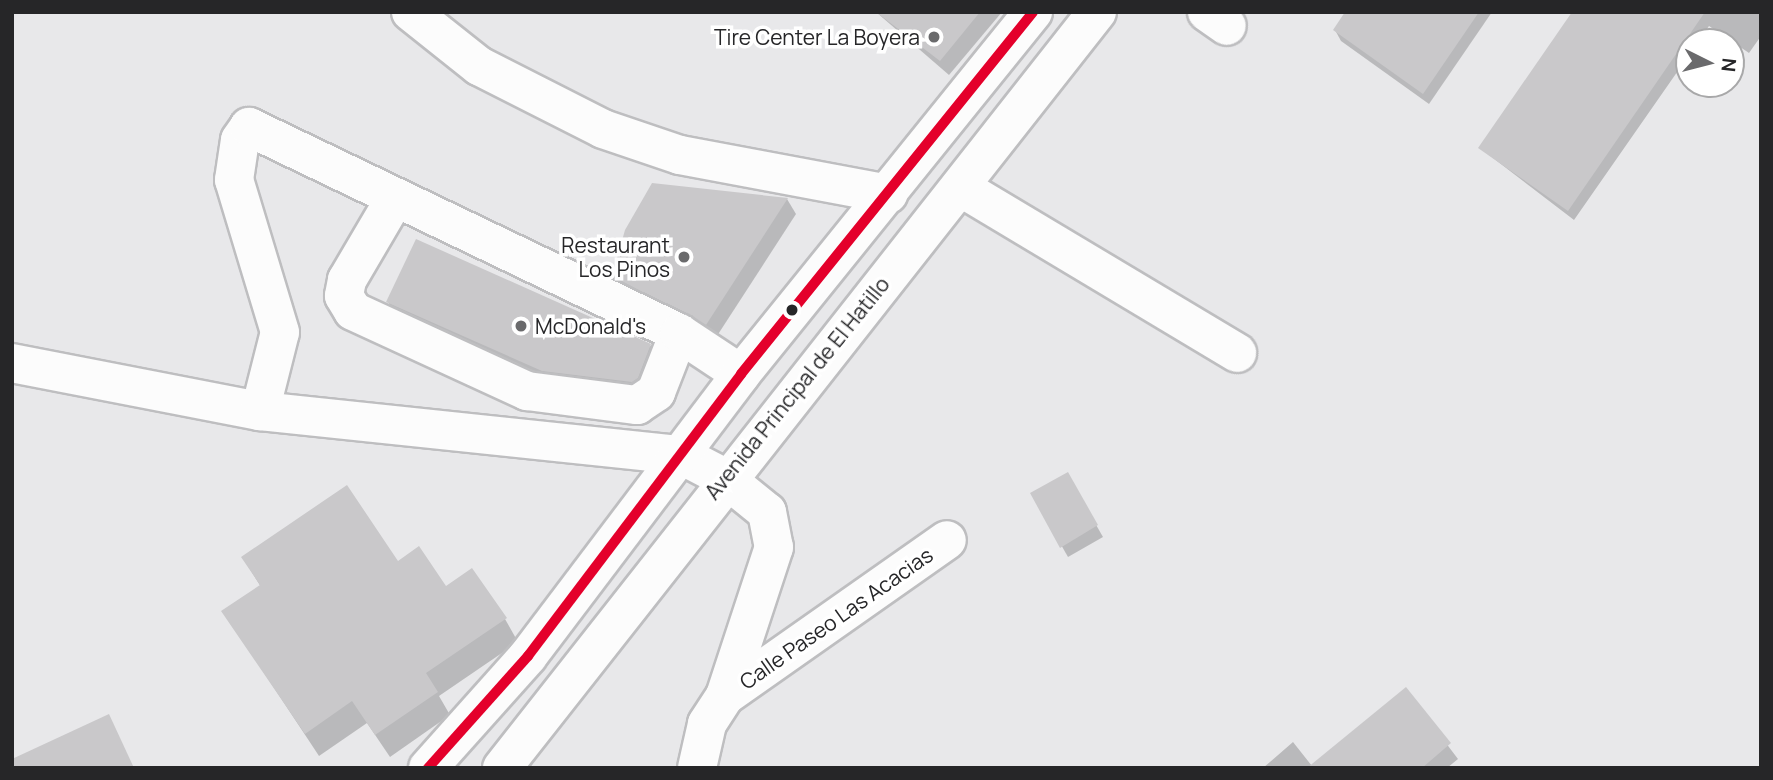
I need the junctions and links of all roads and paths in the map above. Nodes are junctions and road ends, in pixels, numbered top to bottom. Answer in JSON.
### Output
{"nodes":[{"id":1,"x":411,"y":12,"type":"edge"},
{"id":2,"x":1033,"y":12,"type":"edge"},
{"id":3,"x":1097,"y":12,"type":"edge"},
{"id":4,"x":960,"y":187,"type":"junction"},
{"id":5,"x":888,"y":194,"type":"junction"},
{"id":6,"x":394,"y":200,"type":"junction"},
{"id":7,"x":679,"y":333,"type":"junction"},
{"id":8,"x":1237,"y":353,"type":"dead end"},
{"id":9,"x":12,"y":363,"type":"edge"},
{"id":10,"x":741,"y":374,"type":"junction"},
{"id":11,"x":260,"y":411,"type":"junction"},
{"id":12,"x":681,"y":456,"type":"junction"},
{"id":13,"x":724,"y":478,"type":"junction"},
{"id":14,"x":947,"y":540,"type":"dead end"},
{"id":15,"x":725,"y":696,"type":"junction"},
{"id":16,"x":428,"y":768,"type":"edge"},
{"id":17,"x":502,"y":768,"type":"edge"},
{"id":18,"x":698,"y":768,"type":"edge"}],
"edges":[{"from":1,"to":5,"type":"street"},
{"from":2,"to":5,"type":"street"},
{"from":3,"to":4,"type":"street","name":"Avenida Principal de El Hatillo"},
{"from":4,"to":8,"type":"street"},
{"from":4,"to":13,"type":"street","name":"Avenida Principal de El Hatillo"},
{"from":5,"to":10,"type":"street"},
{"from":6,"to":7,"type":"street"},
{"from":6,"to":7,"type":"street"},
{"from":6,"to":11,"type":"street"},
{"from":7,"to":10,"type":"street"},
{"from":9,"to":11,"type":"street"},
{"from":10,"to":12,"type":"street"},
{"from":11,"to":12,"type":"street"},
{"from":12,"to":13,"type":"street"},
{"from":12,"to":16,"type":"street"},
{"from":13,"to":15,"type":"street"},
{"from":13,"to":17,"type":"street","name":"Avenida Principal de El Hatillo"},
{"from":14,"to":15,"type":"street","name":"Calle Paseo Las Acacias"},
{"from":15,"to":18,"type":"street"}]}
